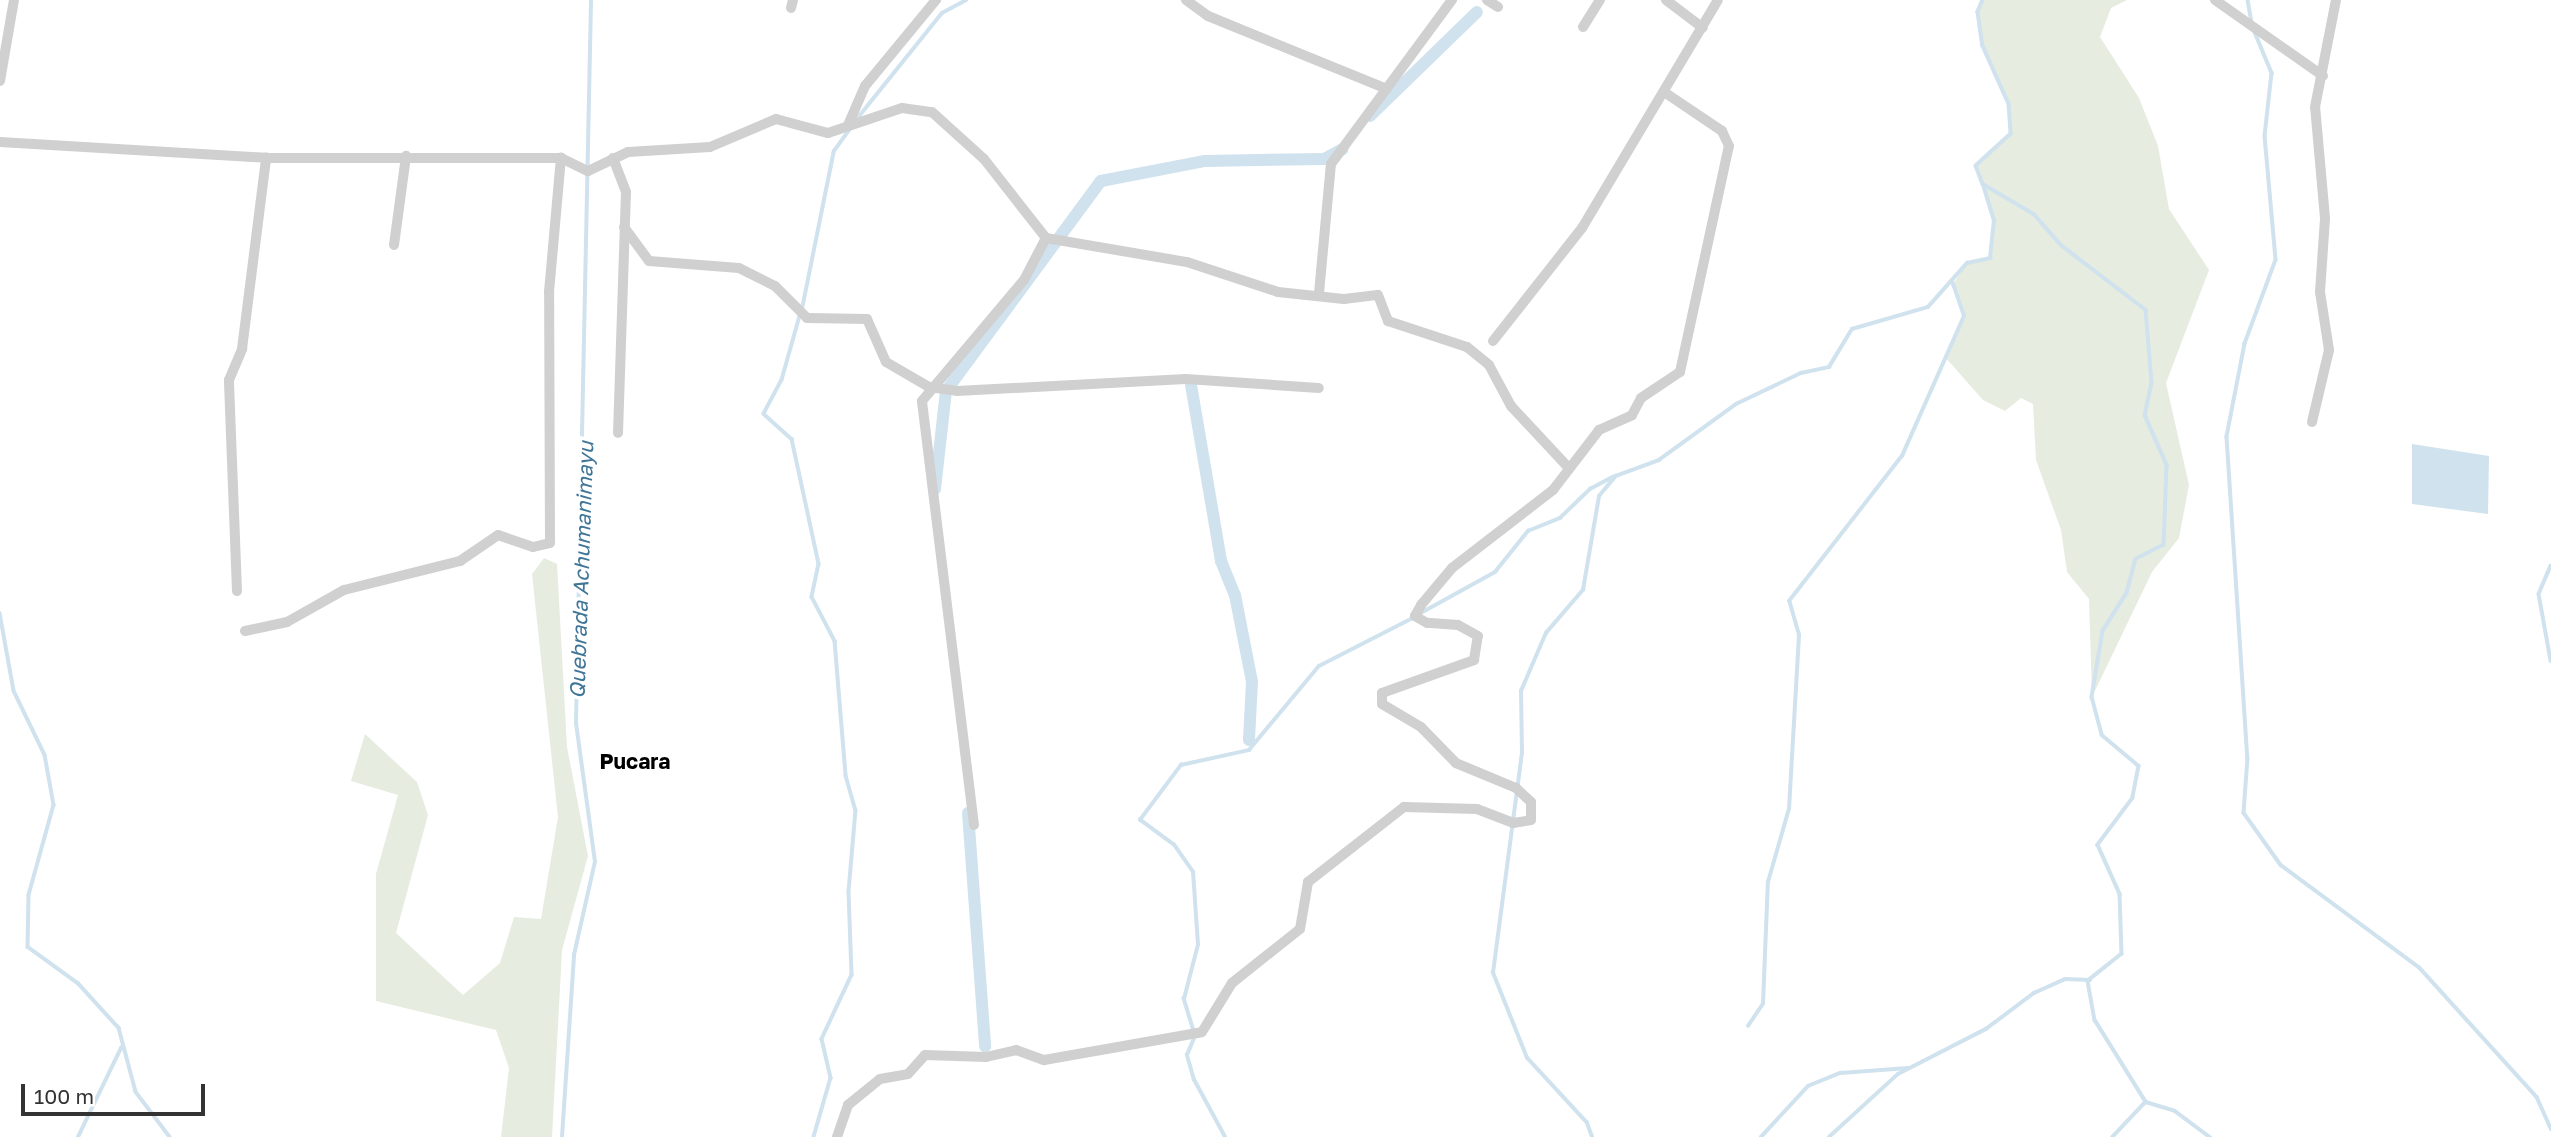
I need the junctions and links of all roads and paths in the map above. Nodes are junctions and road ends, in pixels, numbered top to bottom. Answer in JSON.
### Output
{"nodes":[{"id":1,"x":15,"y":0,"type":"edge"},
{"id":2,"x":936,"y":0,"type":"edge"},
{"id":3,"x":1186,"y":0,"type":"edge"},
{"id":4,"x":1452,"y":0,"type":"edge"},
{"id":5,"x":1487,"y":0,"type":"edge"},
{"id":6,"x":1600,"y":0,"type":"edge"},
{"id":7,"x":1666,"y":0,"type":"edge"},
{"id":8,"x":1718,"y":0,"type":"edge"},
{"id":9,"x":2216,"y":0,"type":"edge"},
{"id":10,"x":2336,"y":0,"type":"edge"},
{"id":11,"x":1498,"y":7,"type":"dead end"},
{"id":12,"x":1583,"y":27,"type":"dead end"},
{"id":13,"x":1703,"y":28,"type":"junction"},
{"id":14,"x":2323,"y":76,"type":"junction"},
{"id":15,"x":0,"y":81,"type":"edge"},
{"id":16,"x":1387,"y":89,"type":"junction"},
{"id":17,"x":1667,"y":94,"type":"junction"},
{"id":18,"x":848,"y":125,"type":"junction"},
{"id":19,"x":0,"y":142,"type":"edge"},
{"id":20,"x":406,"y":156,"type":"junction"},
{"id":21,"x":561,"y":158,"type":"junction"},
{"id":22,"x":613,"y":158,"type":"junction"},
{"id":23,"x":266,"y":159,"type":"junction"},
{"id":24,"x":624,"y":226,"type":"junction"},
{"id":25,"x":1046,"y":237,"type":"junction"},
{"id":26,"x":394,"y":245,"type":"dead end"},
{"id":27,"x":1318,"y":292,"type":"junction"},
{"id":28,"x":1493,"y":341,"type":"dead end"},
{"id":29,"x":929,"y":387,"type":"junction"},
{"id":30,"x":1319,"y":388,"type":"dead end"},
{"id":31,"x":2312,"y":422,"type":"dead end"},
{"id":32,"x":618,"y":433,"type":"dead end"},
{"id":33,"x":1566,"y":465,"type":"junction"},
{"id":34,"x":237,"y":591,"type":"dead end"},
{"id":35,"x":245,"y":631,"type":"dead end"},
{"id":36,"x":974,"y":825,"type":"dead end"},
{"id":37,"x":837,"y":1137,"type":"edge"}],
"edges":[{"from":1,"to":15,"type":"street"},
{"from":2,"to":18,"type":"street"},
{"from":3,"to":16,"type":"street"},
{"from":4,"to":16,"type":"street"},
{"from":5,"to":11,"type":"street"},
{"from":6,"to":12,"type":"street"},
{"from":7,"to":13,"type":"street"},
{"from":8,"to":13,"type":"street"},
{"from":9,"to":14,"type":"street"},
{"from":10,"to":14,"type":"street"},
{"from":13,"to":17,"type":"street"},
{"from":14,"to":31,"type":"street"},
{"from":16,"to":27,"type":"street"},
{"from":17,"to":28,"type":"street"},
{"from":17,"to":33,"type":"street"},
{"from":18,"to":22,"type":"street"},
{"from":18,"to":25,"type":"street"},
{"from":19,"to":23,"type":"street"},
{"from":20,"to":21,"type":"street"},
{"from":20,"to":23,"type":"street"},
{"from":20,"to":26,"type":"street"},
{"from":21,"to":22,"type":"street"},
{"from":21,"to":35,"type":"street"},
{"from":22,"to":24,"type":"street"},
{"from":23,"to":34,"type":"street"},
{"from":24,"to":29,"type":"street"},
{"from":24,"to":32,"type":"street"},
{"from":25,"to":27,"type":"street"},
{"from":25,"to":29,"type":"street"},
{"from":27,"to":33,"type":"street"},
{"from":29,"to":30,"type":"street"},
{"from":29,"to":36,"type":"street"},
{"from":33,"to":37,"type":"street"}]}
